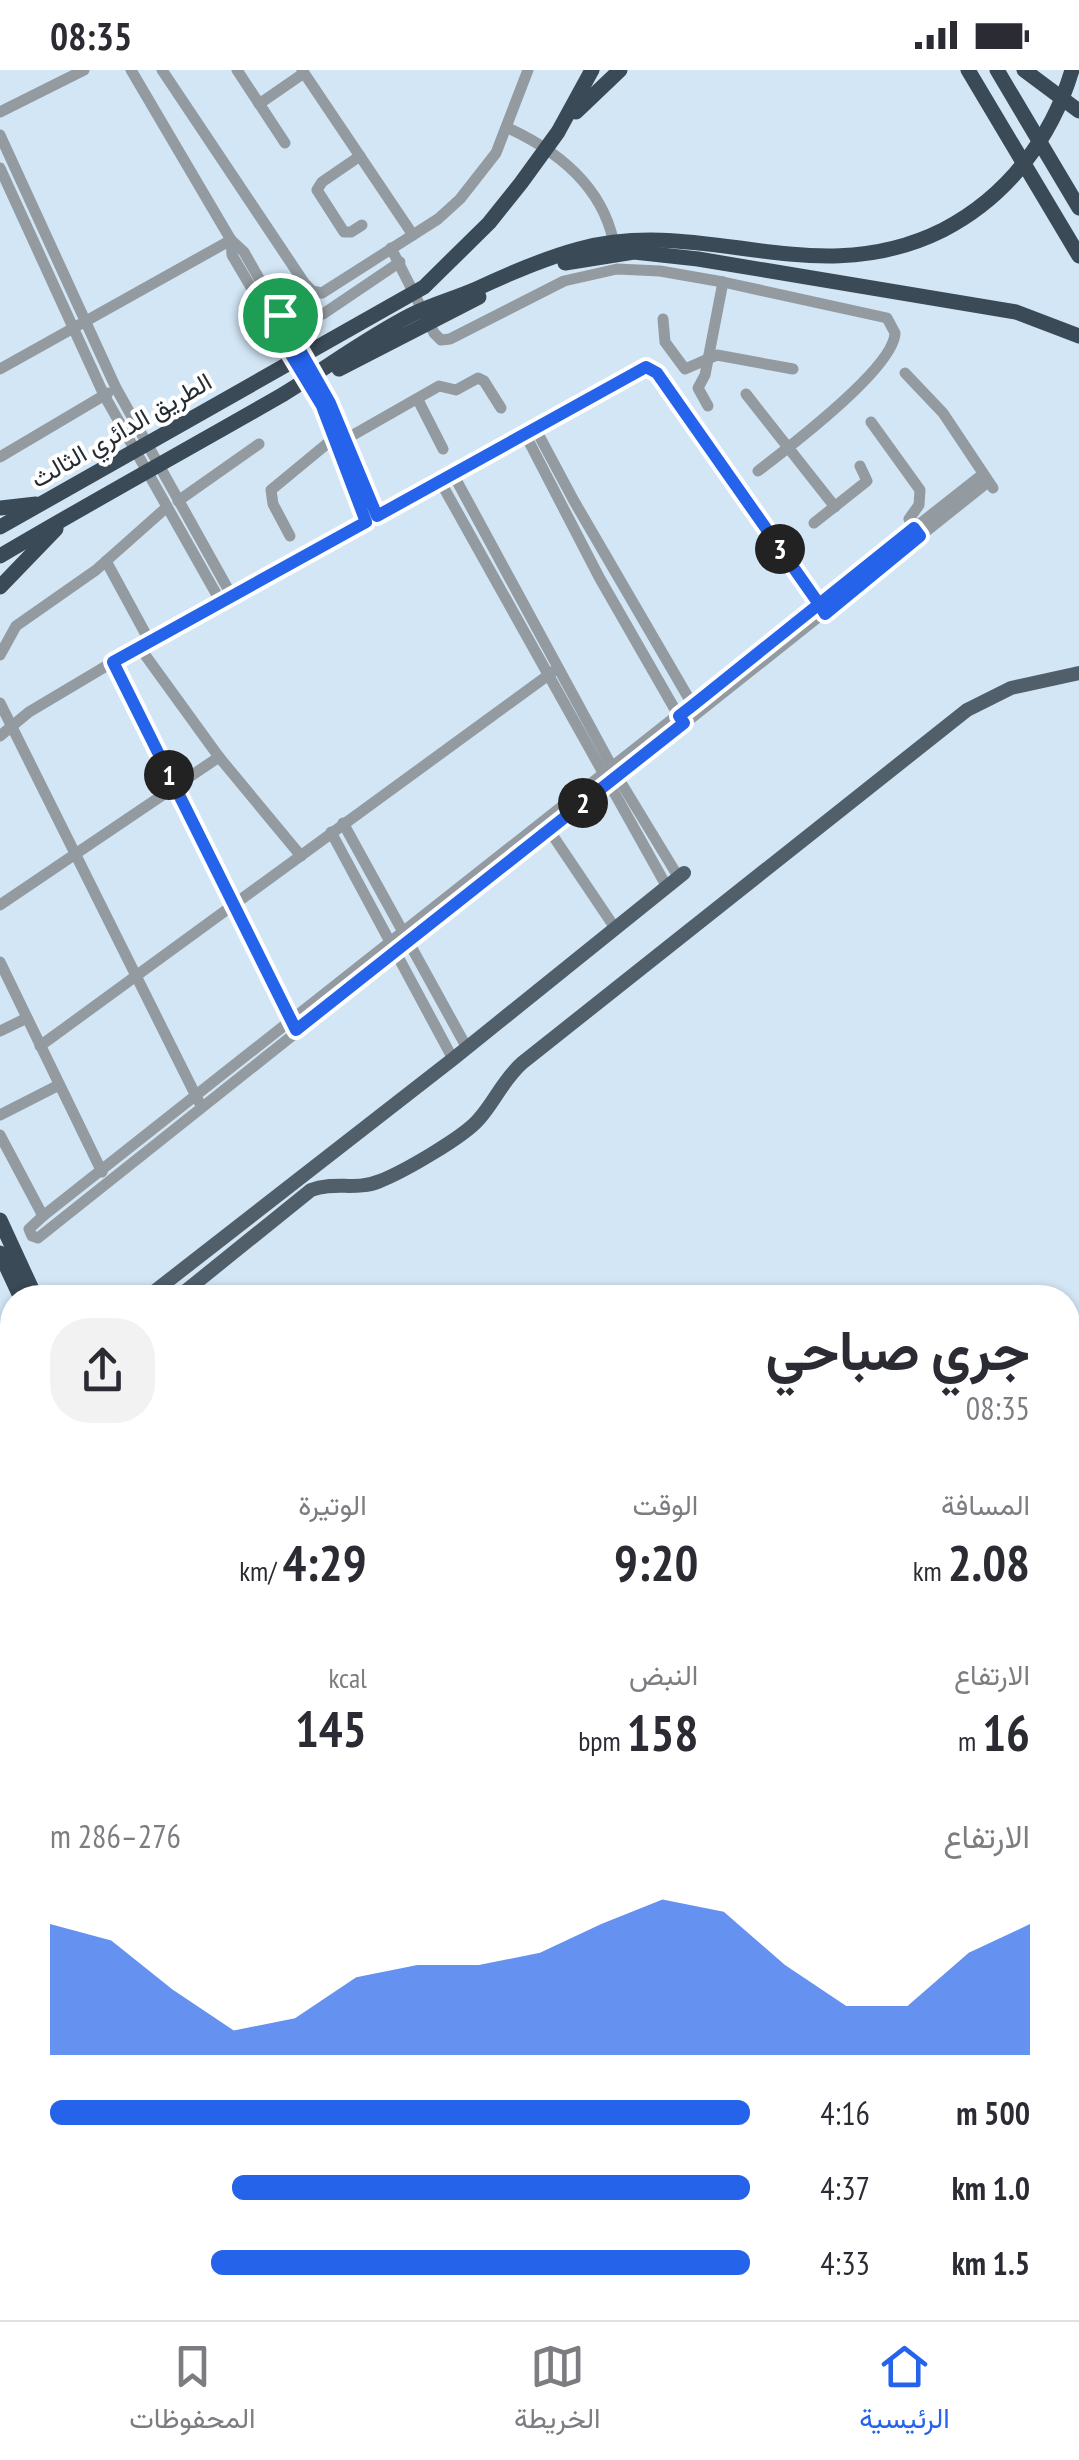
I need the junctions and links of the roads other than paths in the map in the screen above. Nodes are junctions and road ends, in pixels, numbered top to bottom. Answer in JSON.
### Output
{"nodes":[{"id":1,"x":84,"y":70,"type":"edge"},
{"id":2,"x":131,"y":70,"type":"edge"},
{"id":3,"x":162,"y":70,"type":"edge"},
{"id":4,"x":236,"y":70,"type":"edge"},
{"id":5,"x":528,"y":70,"type":"edge"},
{"id":6,"x":592,"y":70,"type":"edge"},
{"id":7,"x":620,"y":70,"type":"edge"},
{"id":8,"x":968,"y":70,"type":"edge"},
{"id":9,"x":997,"y":70,"type":"edge"},
{"id":10,"x":1024,"y":70,"type":"edge"},
{"id":11,"x":1072,"y":70,"type":"edge"},
{"id":12,"x":303,"y":71,"type":"edge"},
{"id":13,"x":259,"y":104,"type":"junction"},
{"id":14,"x":1079,"y":111,"type":"edge"},
{"id":15,"x":0,"y":112,"type":"edge"},
{"id":16,"x":508,"y":128,"type":"junction"},
{"id":17,"x":558,"y":132,"type":"junction"},
{"id":18,"x":0,"y":135,"type":"edge"},
{"id":19,"x":285,"y":143,"type":"dead end"},
{"id":20,"x":360,"y":156,"type":"junction"},
{"id":21,"x":0,"y":168,"type":"edge"},
{"id":22,"x":12,"y":193,"type":"edge"},
{"id":23,"x":1079,"y":208,"type":"edge"},
{"id":24,"x":362,"y":225,"type":"dead end"},
{"id":25,"x":414,"y":235,"type":"junction"},
{"id":26,"x":230,"y":240,"type":"junction"},
{"id":27,"x":391,"y":248,"type":"junction"},
{"id":28,"x":1079,"y":256,"type":"edge"},
{"id":29,"x":400,"y":262,"type":"junction"},
{"id":30,"x":617,"y":269,"type":"junction"},
{"id":31,"x":722,"y":282,"type":"junction"},
{"id":32,"x":275,"y":317,"type":"junction"},
{"id":33,"x":663,"y":319,"type":"dead end"},
{"id":34,"x":85,"y":322,"type":"junction"},
{"id":35,"x":72,"y":330,"type":"junction"},
{"id":36,"x":1079,"y":336,"type":"edge"},
{"id":37,"x":706,"y":358,"type":"junction"},
{"id":38,"x":0,"y":369,"type":"edge"},
{"id":39,"x":793,"y":369,"type":"dead end"},
{"id":40,"x":905,"y":373,"type":"dead end"},
{"id":41,"x":116,"y":388,"type":"junction"},
{"id":42,"x":285,"y":393,"type":"junction"},
{"id":43,"x":746,"y":394,"type":"dead end"},
{"id":44,"x":104,"y":395,"type":"junction"},
{"id":45,"x":418,"y":400,"type":"junction"},
{"id":46,"x":708,"y":406,"type":"dead end"},
{"id":47,"x":500,"y":408,"type":"dead end"},
{"id":48,"x":872,"y":422,"type":"dead end"},
{"id":49,"x":530,"y":431,"type":"junction"},
{"id":50,"x":340,"y":439,"type":"junction"},
{"id":51,"x":258,"y":444,"type":"dead end"},
{"id":52,"x":788,"y":448,"type":"junction"},
{"id":53,"x":444,"y":449,"type":"dead end"},
{"id":54,"x":0,"y":458,"type":"edge"},
{"id":55,"x":860,"y":466,"type":"dead end"},
{"id":56,"x":758,"y":471,"type":"dead end"},
{"id":57,"x":453,"y":474,"type":"junction"},
{"id":58,"x":440,"y":481,"type":"junction"},
{"id":59,"x":45,"y":503,"type":"junction"},
{"id":60,"x":172,"y":504,"type":"junction"},
{"id":61,"x":835,"y":506,"type":"junction"},
{"id":62,"x":0,"y":508,"type":"edge"},
{"id":63,"x":69,"y":515,"type":"junction"},
{"id":64,"x":372,"y":519,"type":"junction"},
{"id":65,"x":814,"y":524,"type":"dead end"},
{"id":66,"x":0,"y":527,"type":"edge"},
{"id":67,"x":917,"y":532,"type":"junction"},
{"id":68,"x":290,"y":536,"type":"dead end"},
{"id":69,"x":0,"y":556,"type":"edge"},
{"id":70,"x":106,"y":561,"type":"junction"},
{"id":71,"x":0,"y":588,"type":"edge"},
{"id":72,"x":228,"y":601,"type":"junction"},
{"id":73,"x":822,"y":609,"type":"junction"},
{"id":74,"x":145,"y":645,"type":"junction"},
{"id":75,"x":0,"y":655,"type":"edge"},
{"id":76,"x":113,"y":662,"type":"junction"},
{"id":77,"x":553,"y":672,"type":"junction"},
{"id":78,"x":1079,"y":673,"type":"edge"},
{"id":79,"x":0,"y":703,"type":"edge"},
{"id":80,"x":695,"y":709,"type":"junction"},
{"id":81,"x":681,"y":720,"type":"junction"},
{"id":82,"x":13,"y":724,"type":"junction"},
{"id":83,"x":0,"y":736,"type":"edge"},
{"id":84,"x":220,"y":757,"type":"junction"},
{"id":85,"x":610,"y":776,"type":"junction"},
{"id":86,"x":176,"y":788,"type":"junction"},
{"id":87,"x":343,"y":824,"type":"junction"},
{"id":88,"x":546,"y":826,"type":"junction"},
{"id":89,"x":331,"y":832,"type":"junction"},
{"id":90,"x":77,"y":854,"type":"junction"},
{"id":91,"x":301,"y":856,"type":"junction"},
{"id":92,"x":677,"y":879,"type":"joint"},
{"id":93,"x":234,"y":904,"type":"junction"},
{"id":94,"x":0,"y":905,"type":"edge"},
{"id":95,"x":615,"y":928,"type":"junction"},
{"id":96,"x":404,"y":939,"type":"junction"},
{"id":97,"x":393,"y":948,"type":"junction"},
{"id":98,"x":0,"y":962,"type":"edge"},
{"id":99,"x":136,"y":975,"type":"junction"},
{"id":100,"x":26,"y":1018,"type":"junction"},
{"id":101,"x":294,"y":1025,"type":"junction"},
{"id":102,"x":0,"y":1032,"type":"edge"},
{"id":103,"x":40,"y":1046,"type":"junction"},
{"id":104,"x":467,"y":1048,"type":"junction"},
{"id":105,"x":453,"y":1059,"type":"junction"},
{"id":106,"x":59,"y":1085,"type":"junction"},
{"id":107,"x":198,"y":1101,"type":"junction"},
{"id":108,"x":0,"y":1115,"type":"edge"},
{"id":109,"x":0,"y":1135,"type":"edge"},
{"id":110,"x":102,"y":1172,"type":"junction"},
{"id":111,"x":43,"y":1216,"type":"junction"},
{"id":112,"x":0,"y":1220,"type":"edge"},
{"id":113,"x":233,"y":1228,"type":"junction"},
{"id":114,"x":243,"y":1243,"type":"junction"},
{"id":115,"x":0,"y":1254,"type":"edge"},
{"id":116,"x":14,"y":1285,"type":"edge"},
{"id":117,"x":30,"y":1285,"type":"edge"},
{"id":118,"x":162,"y":1285,"type":"edge"},
{"id":119,"x":192,"y":1285,"type":"edge"}],
"edges":[{"from":1,"to":15,"type":"street"},
{"from":2,"to":26,"type":"street"},
{"from":3,"to":27,"type":"street"},
{"from":4,"to":13,"type":"street"},
{"from":5,"to":16,"type":"street"},
{"from":6,"to":17,"type":"highway"},
{"from":7,"to":17,"type":"highway"},
{"from":8,"to":28,"type":"highway"},
{"from":9,"to":23,"type":"highway"},
{"from":10,"to":14,"type":"highway"},
{"from":11,"to":42,"type":"highway","name":"الطريق الدائري الثالث"},
{"from":12,"to":13,"type":"street"},
{"from":12,"to":20,"type":"street"},
{"from":13,"to":19,"type":"street"},
{"from":16,"to":25,"type":"street"},
{"from":16,"to":30,"type":"street"},
{"from":17,"to":59,"type":"highway","name":"الطريق الدائري الثالث"},
{"from":18,"to":22,"type":"street"},
{"from":20,"to":24,"type":"street"},
{"from":20,"to":25,"type":"street"},
{"from":21,"to":22,"type":"street"},
{"from":22,"to":34,"type":"street"},
{"from":22,"to":35,"type":"street"},
{"from":25,"to":27,"type":"street"},
{"from":26,"to":32,"type":"street"},
{"from":26,"to":34,"type":"street"},
{"from":27,"to":29,"type":"street"},
{"from":29,"to":30,"type":"street"},
{"from":29,"to":32,"type":"street"},
{"from":30,"to":31,"type":"street"},
{"from":31,"to":37,"type":"street"},
{"from":31,"to":52,"type":"street"},
{"from":32,"to":50,"type":"street"},
{"from":33,"to":37,"type":"street"},
{"from":34,"to":35,"type":"street"},
{"from":34,"to":41,"type":"street"},
{"from":35,"to":38,"type":"street"},
{"from":35,"to":44,"type":"street"},
{"from":36,"to":42,"type":"highway"},
{"from":37,"to":39,"type":"street"},
{"from":37,"to":46,"type":"street"},
{"from":40,"to":67,"type":"street"},
{"from":41,"to":44,"type":"street"},
{"from":41,"to":60,"type":"street"},
{"from":42,"to":63,"type":"highway","name":"الطريق الدائري الثالث"},
{"from":43,"to":52,"type":"street"},
{"from":44,"to":54,"type":"street"},
{"from":44,"to":60,"type":"street"},
{"from":45,"to":47,"type":"street"},
{"from":45,"to":50,"type":"street"},
{"from":45,"to":53,"type":"street"},
{"from":48,"to":67,"type":"street"},
{"from":49,"to":57,"type":"street"},
{"from":49,"to":73,"type":"street"},
{"from":49,"to":80,"type":"street"},
{"from":49,"to":81,"type":"street"},
{"from":50,"to":64,"type":"street"},
{"from":50,"to":68,"type":"street"},
{"from":51,"to":60,"type":"street"},
{"from":52,"to":56,"type":"street"},
{"from":52,"to":61,"type":"street"},
{"from":55,"to":61,"type":"street"},
{"from":57,"to":58,"type":"street"},
{"from":57,"to":77,"type":"street"},
{"from":58,"to":64,"type":"street"},
{"from":58,"to":77,"type":"street"},
{"from":59,"to":62,"type":"highway"},
{"from":59,"to":66,"type":"highway","name":"الطريق الدائري الثالث"},
{"from":60,"to":70,"type":"street"},
{"from":60,"to":72,"type":"street"},
{"from":61,"to":65,"type":"street"},
{"from":63,"to":69,"type":"highway","name":"الطريق الدائري الثالث"},
{"from":63,"to":71,"type":"highway"},
{"from":64,"to":72,"type":"street"},
{"from":67,"to":73,"type":"street"},
{"from":70,"to":74,"type":"street"},
{"from":70,"to":75,"type":"street"},
{"from":72,"to":74,"type":"street"},
{"from":73,"to":80,"type":"street"},
{"from":74,"to":76,"type":"street"},
{"from":74,"to":84,"type":"street"},
{"from":76,"to":82,"type":"street"},
{"from":76,"to":86,"type":"street"},
{"from":77,"to":85,"type":"street"},
{"from":77,"to":87,"type":"street"},
{"from":78,"to":114,"type":"main road"},
{"from":79,"to":82,"type":"street"},
{"from":80,"to":81,"type":"street"},
{"from":81,"to":85,"type":"street"},
{"from":82,"to":83,"type":"street"},
{"from":82,"to":90,"type":"street"},
{"from":84,"to":86,"type":"street"},
{"from":84,"to":91,"type":"street"},
{"from":85,"to":88,"type":"street"},
{"from":85,"to":92,"type":"street"},
{"from":86,"to":90,"type":"street"},
{"from":86,"to":93,"type":"street"},
{"from":87,"to":89,"type":"street"},
{"from":87,"to":96,"type":"street"},
{"from":88,"to":95,"type":"street"},
{"from":88,"to":96,"type":"street"},
{"from":89,"to":91,"type":"street"},
{"from":89,"to":97,"type":"street"},
{"from":90,"to":94,"type":"street"},
{"from":90,"to":99,"type":"street"},
{"from":91,"to":93,"type":"street"},
{"from":92,"to":95,"type":"main road"},
{"from":93,"to":99,"type":"street"},
{"from":93,"to":101,"type":"street"},
{"from":95,"to":104,"type":"main road"},
{"from":96,"to":97,"type":"street"},
{"from":96,"to":104,"type":"street"},
{"from":97,"to":101,"type":"street"},
{"from":97,"to":105,"type":"street"},
{"from":98,"to":100,"type":"street"},
{"from":99,"to":103,"type":"street"},
{"from":99,"to":107,"type":"street"},
{"from":100,"to":102,"type":"street"},
{"from":100,"to":103,"type":"street"},
{"from":101,"to":107,"type":"street"},
{"from":103,"to":106,"type":"street"},
{"from":104,"to":105,"type":"main road"},
{"from":105,"to":113,"type":"main road"},
{"from":106,"to":108,"type":"street"},
{"from":106,"to":110,"type":"street"},
{"from":107,"to":110,"type":"street"},
{"from":107,"to":111,"type":"street"},
{"from":109,"to":111,"type":"street"},
{"from":110,"to":111,"type":"street"},
{"from":112,"to":117,"type":"highway"},
{"from":113,"to":114,"type":"main road"},
{"from":113,"to":118,"type":"main road"},
{"from":114,"to":119,"type":"main road"},
{"from":115,"to":116,"type":"highway"}]}
